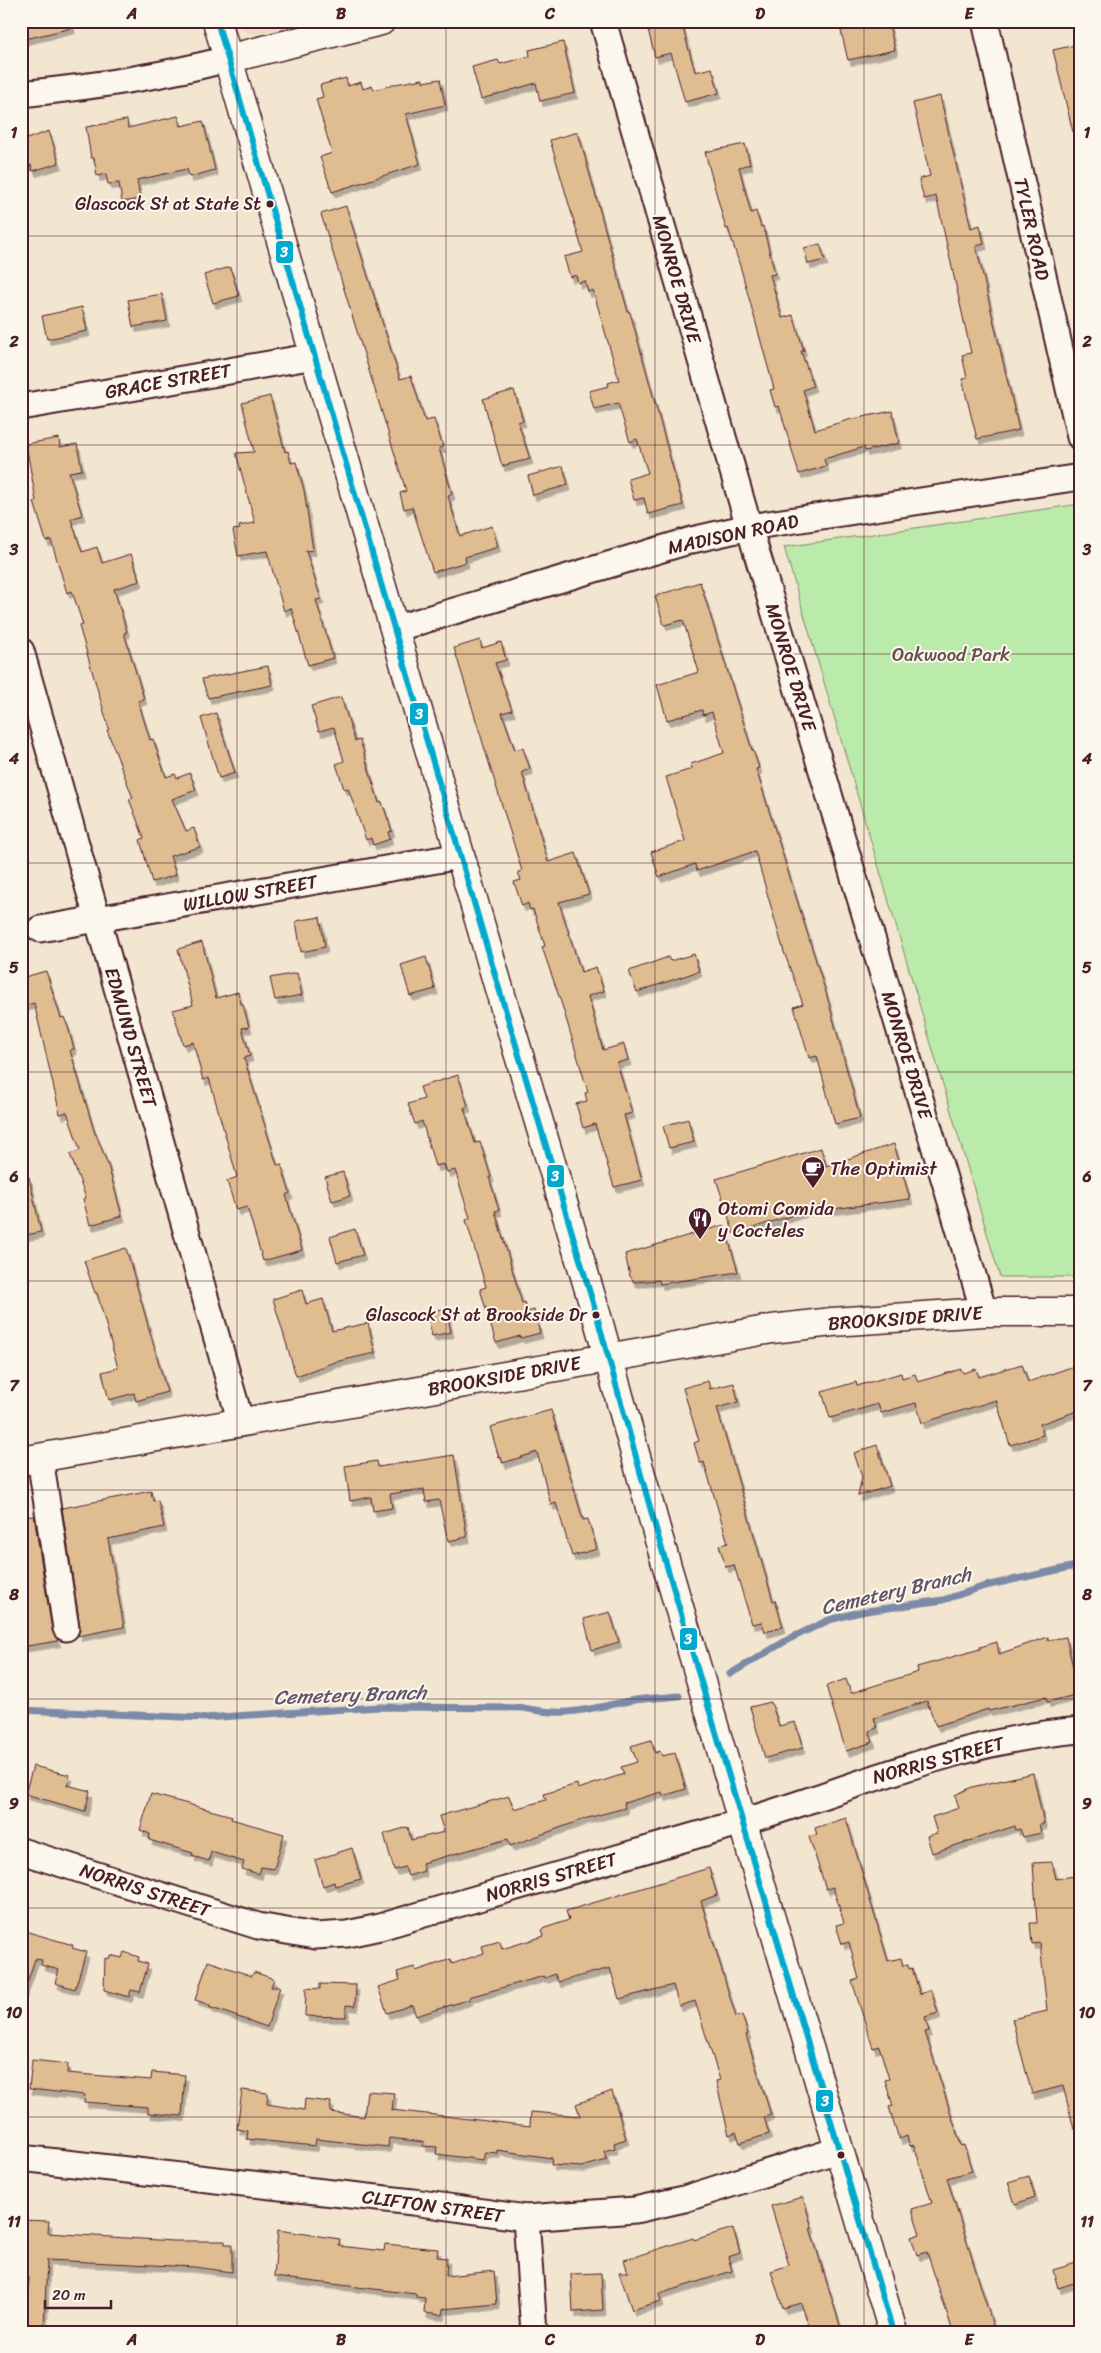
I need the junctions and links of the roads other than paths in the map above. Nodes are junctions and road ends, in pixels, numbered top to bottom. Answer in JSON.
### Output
{"nodes":[{"id":1,"x":217,"y":21,"type":"edge"},
{"id":2,"x":381,"y":21,"type":"edge"},
{"id":3,"x":603,"y":21,"type":"edge"},
{"id":4,"x":985,"y":21,"type":"edge"},
{"id":5,"x":227,"y":59,"type":"junction"},
{"id":6,"x":21,"y":94,"type":"edge"},
{"id":7,"x":315,"y":356,"type":"junction"},
{"id":8,"x":21,"y":406,"type":"edge"},
{"id":9,"x":1080,"y":437,"type":"edge"},
{"id":10,"x":1080,"y":477,"type":"edge"},
{"id":11,"x":749,"y":526,"type":"junction"},
{"id":12,"x":394,"y":629,"type":"junction"},
{"id":13,"x":21,"y":651,"type":"edge"},
{"id":14,"x":460,"y":856,"type":"junction"},
{"id":15,"x":97,"y":920,"type":"junction"},
{"id":16,"x":40,"y":930,"type":"dead end"},
{"id":17,"x":984,"y":1312,"type":"junction"},
{"id":18,"x":1080,"y":1312,"type":"edge"},
{"id":19,"x":607,"y":1357,"type":"junction"},
{"id":20,"x":241,"y":1423,"type":"junction"},
{"id":21,"x":31,"y":1459,"type":"edge"},
{"id":22,"x":66,"y":1628,"type":"dead end"},
{"id":23,"x":1080,"y":1730,"type":"edge"},
{"id":24,"x":743,"y":1821,"type":"junction"},
{"id":25,"x":21,"y":1850,"type":"edge"},
{"id":26,"x":838,"y":2150,"type":"junction"},
{"id":27,"x":21,"y":2158,"type":"edge"},
{"id":28,"x":526,"y":2218,"type":"junction"},
{"id":29,"x":534,"y":2332,"type":"edge"},
{"id":30,"x":892,"y":2332,"type":"edge"}],
"edges":[{"from":1,"to":5,"type":"street"},
{"from":2,"to":5,"type":"street"},
{"from":3,"to":11,"type":"street","name":"MONROE DRIVE"},
{"from":4,"to":9,"type":"street","name":"TYLER ROAD"},
{"from":5,"to":6,"type":"street"},
{"from":5,"to":7,"type":"street"},
{"from":7,"to":8,"type":"street","name":"GRACE STREET"},
{"from":7,"to":12,"type":"street"},
{"from":10,"to":11,"type":"street","name":"MADISON ROAD"},
{"from":11,"to":12,"type":"street","name":"MADISON ROAD"},
{"from":11,"to":17,"type":"street","name":"MONROE DRIVE"},
{"from":12,"to":14,"type":"street"},
{"from":13,"to":15,"type":"street","name":"EDMUND STREET"},
{"from":14,"to":15,"type":"street","name":"WILLOW STREET"},
{"from":14,"to":19,"type":"street"},
{"from":15,"to":16,"type":"street","name":"WILLOW STREET"},
{"from":15,"to":20,"type":"street","name":"EDMUND STREET"},
{"from":17,"to":18,"type":"street","name":"BROOKSIDE DRIVE"},
{"from":17,"to":19,"type":"street","name":"BROOKSIDE DRIVE"},
{"from":19,"to":20,"type":"street","name":"BROOKSIDE DRIVE"},
{"from":19,"to":24,"type":"street"},
{"from":20,"to":21,"type":"street","name":"BROOKSIDE DRIVE"},
{"from":21,"to":22,"type":"street"},
{"from":23,"to":24,"type":"street","name":"NORRIS STREET"},
{"from":24,"to":25,"type":"street","name":"NORRIS STREET"},
{"from":24,"to":26,"type":"street"},
{"from":26,"to":28,"type":"street","name":"CLIFTON STREET"},
{"from":26,"to":30,"type":"street"},
{"from":27,"to":28,"type":"street","name":"CLIFTON STREET"},
{"from":28,"to":29,"type":"street"}]}
